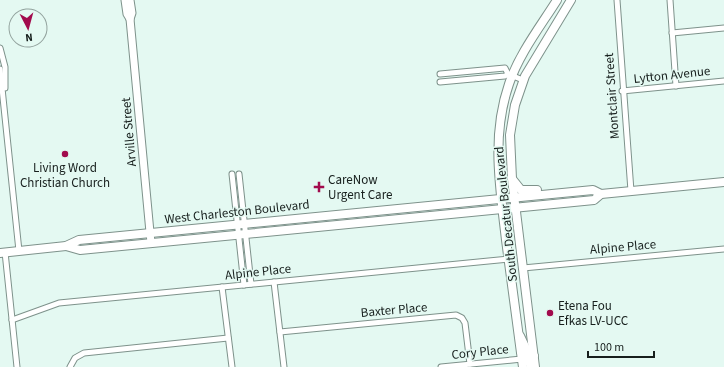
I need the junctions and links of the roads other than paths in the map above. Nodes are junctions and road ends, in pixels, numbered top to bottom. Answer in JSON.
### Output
{"nodes":[{"id":1,"x":557,"y":0,"type":"edge"},
{"id":2,"x":571,"y":0,"type":"edge"},
{"id":3,"x":616,"y":0,"type":"edge"},
{"id":4,"x":670,"y":0,"type":"edge"},
{"id":5,"x":128,"y":1,"type":"edge"},
{"id":6,"x":724,"y":28,"type":"edge"},
{"id":7,"x":672,"y":33,"type":"junction"},
{"id":8,"x":0,"y":48,"type":"edge"},
{"id":9,"x":0,"y":69,"type":"edge"},
{"id":10,"x":440,"y":74,"type":"dead end"},
{"id":11,"x":510,"y":75,"type":"junction"},
{"id":12,"x":523,"y":80,"type":"junction"},
{"id":13,"x":724,"y":81,"type":"edge"},
{"id":14,"x":440,"y":82,"type":"dead end"},
{"id":15,"x":676,"y":86,"type":"junction"},
{"id":16,"x":622,"y":91,"type":"junction"},
{"id":17,"x":4,"y":95,"type":"junction"},
{"id":18,"x":232,"y":174,"type":"dead end"},
{"id":19,"x":239,"y":174,"type":"dead end"},
{"id":20,"x":512,"y":179,"type":"junction"},
{"id":21,"x":724,"y":182,"type":"edge"},
{"id":22,"x":631,"y":191,"type":"junction"},
{"id":23,"x":548,"y":194,"type":"junction"},
{"id":24,"x":601,"y":194,"type":"junction"},
{"id":25,"x":514,"y":197,"type":"junction"},
{"id":26,"x":501,"y":198,"type":"junction"},
{"id":27,"x":409,"y":208,"type":"junction"},
{"id":28,"x":516,"y":208,"type":"junction"},
{"id":29,"x":502,"y":209,"type":"junction"},
{"id":30,"x":369,"y":212,"type":"junction"},
{"id":31,"x":378,"y":221,"type":"junction"},
{"id":32,"x":325,"y":226,"type":"junction"},
{"id":33,"x":241,"y":229,"type":"junction"},
{"id":34,"x":150,"y":233,"type":"junction"},
{"id":35,"x":151,"y":243,"type":"junction"},
{"id":36,"x":66,"y":246,"type":"junction"},
{"id":37,"x":724,"y":249,"type":"edge"},
{"id":38,"x":19,"y":251,"type":"junction"},
{"id":39,"x":2,"y":253,"type":"edge"},
{"id":40,"x":509,"y":259,"type":"junction"},
{"id":41,"x":523,"y":268,"type":"junction"},
{"id":42,"x":274,"y":282,"type":"junction"},
{"id":43,"x":251,"y":284,"type":"junction"},
{"id":44,"x":244,"y":285,"type":"junction"},
{"id":45,"x":222,"y":287,"type":"junction"},
{"id":46,"x":12,"y":320,"type":"junction"},
{"id":47,"x":280,"y":332,"type":"junction"},
{"id":48,"x":519,"y":334,"type":"junction"},
{"id":49,"x":228,"y":338,"type":"junction"},
{"id":50,"x":534,"y":356,"type":"junction"},
{"id":51,"x":522,"y":363,"type":"edge"},
{"id":52,"x":470,"y":364,"type":"junction"},
{"id":53,"x":17,"y":367,"type":"edge"},
{"id":54,"x":70,"y":367,"type":"edge"},
{"id":55,"x":232,"y":367,"type":"edge"},
{"id":56,"x":284,"y":367,"type":"edge"},
{"id":57,"x":440,"y":367,"type":"edge"},
{"id":58,"x":531,"y":367,"type":"edge"},
{"id":59,"x":535,"y":367,"type":"edge"}],
"edges":[{"from":1,"to":11,"type":"main road","name":"South Decatur Boulevard"},
{"from":2,"to":12,"type":"main road","name":"South Decatur Boulevard"},
{"from":3,"to":16,"type":"street","name":"Montclair Street"},
{"from":4,"to":7,"type":"street"},
{"from":5,"to":34,"type":"street","name":"Arville Street"},
{"from":6,"to":7,"type":"street"},
{"from":7,"to":15,"type":"street"},
{"from":8,"to":17,"type":"street"},
{"from":9,"to":17,"type":"street"},
{"from":10,"to":11,"type":"street"},
{"from":11,"to":12,"type":"street"},
{"from":11,"to":14,"type":"street"},
{"from":11,"to":26,"type":"main road","name":"South Decatur Boulevard"},
{"from":12,"to":20,"type":"main road","name":"South Decatur Boulevard"},
{"from":13,"to":15,"type":"street","name":"Lytton Avenue"},
{"from":15,"to":16,"type":"street","name":"Lytton Avenue"},
{"from":16,"to":22,"type":"street","name":"Montclair Street"},
{"from":17,"to":38,"type":"street"},
{"from":18,"to":33,"type":"street"},
{"from":19,"to":33,"type":"street"},
{"from":20,"to":23,"type":"main road"},
{"from":20,"to":25,"type":"main road","name":"South Decatur Boulevard"},
{"from":21,"to":22,"type":"main road","name":"West Charleston Boulevard"},
{"from":22,"to":24,"type":"main road","name":"West Charleston Boulevard"},
{"from":23,"to":24,"type":"main road","name":"West Charleston Boulevard"},
{"from":23,"to":25,"type":"main road","name":"West Charleston Boulevard"},
{"from":24,"to":28,"type":"main road","name":"West Charleston Boulevard"},
{"from":25,"to":26,"type":"main road","name":"West Charleston Boulevard"},
{"from":25,"to":28,"type":"main road","name":"South Decatur Boulevard"},
{"from":26,"to":27,"type":"main road","name":"West Charleston Boulevard"},
{"from":26,"to":29,"type":"main road","name":"South Decatur Boulevard"},
{"from":27,"to":30,"type":"main road","name":"West Charleston Boulevard"},
{"from":27,"to":31,"type":"main road"},
{"from":28,"to":29,"type":"main road","name":"West Charleston Boulevard"},
{"from":28,"to":41,"type":"main road","name":"South Decatur Boulevard"},
{"from":29,"to":31,"type":"main road","name":"West Charleston Boulevard"},
{"from":29,"to":40,"type":"main road","name":"South Decatur Boulevard"},
{"from":30,"to":32,"type":"main road"},
{"from":30,"to":33,"type":"main road","name":"West Charleston Boulevard"},
{"from":31,"to":32,"type":"main road","name":"West Charleston Boulevard"},
{"from":32,"to":33,"type":"main road","name":"West Charleston Boulevard"},
{"from":33,"to":34,"type":"main road","name":"West Charleston Boulevard"},
{"from":33,"to":35,"type":"main road","name":"West Charleston Boulevard"},
{"from":33,"to":43,"type":"street"},
{"from":33,"to":44,"type":"street"},
{"from":34,"to":35,"type":"street","name":"Arville Street"},
{"from":34,"to":36,"type":"main road","name":"West Charleston Boulevard"},
{"from":35,"to":36,"type":"main road","name":"West Charleston Boulevard"},
{"from":36,"to":38,"type":"main road","name":"West Charleston Boulevard"},
{"from":37,"to":41,"type":"street","name":"Alpine Place"},
{"from":38,"to":39,"type":"main road","name":"West Charleston Boulevard"},
{"from":39,"to":46,"type":"street"},
{"from":40,"to":42,"type":"street","name":"Alpine Place"},
{"from":40,"to":48,"type":"main road","name":"South Decatur Boulevard"},
{"from":41,"to":50,"type":"main road","name":"South Decatur Boulevard"},
{"from":42,"to":43,"type":"street","name":"Alpine Place"},
{"from":42,"to":47,"type":"street"},
{"from":43,"to":44,"type":"street","name":"Alpine Place"},
{"from":44,"to":45,"type":"street","name":"Alpine Place"},
{"from":45,"to":46,"type":"street","name":"Alpine Place"},
{"from":45,"to":49,"type":"street"},
{"from":46,"to":53,"type":"street"},
{"from":47,"to":52,"type":"street","name":"Baxter Place"},
{"from":47,"to":56,"type":"street"},
{"from":48,"to":50,"type":"main road"},
{"from":48,"to":51,"type":"main road","name":"South Decatur Boulevard"},
{"from":49,"to":54,"type":"street"},
{"from":49,"to":55,"type":"street"},
{"from":50,"to":59,"type":"main road","name":"South Decatur Boulevard"},
{"from":51,"to":52,"type":"street","name":"Cory Place"},
{"from":51,"to":58,"type":"main road"},
{"from":52,"to":57,"type":"street","name":"Cory Place"}]}
